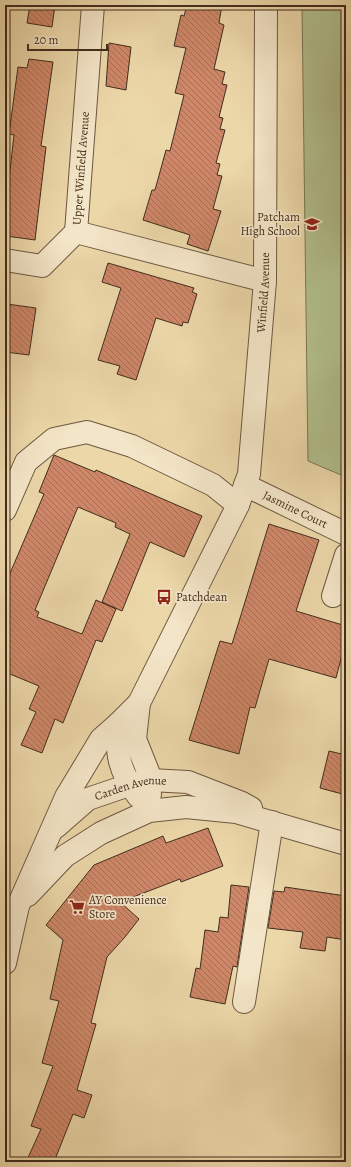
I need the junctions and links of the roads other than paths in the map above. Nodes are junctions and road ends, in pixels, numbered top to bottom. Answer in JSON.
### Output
{"nodes":[{"id":1,"x":93,"y":5,"type":"edge"},
{"id":2,"x":266,"y":5,"type":"edge"},
{"id":3,"x":76,"y":232,"type":"junction"},
{"id":4,"x":5,"y":260,"type":"edge"},
{"id":5,"x":265,"y":281,"type":"junction"},
{"id":6,"x":242,"y":495,"type":"junction"},
{"id":7,"x":5,"y":510,"type":"edge"},
{"id":8,"x":346,"y":534,"type":"edge"},
{"id":9,"x":346,"y":555,"type":"edge"},
{"id":10,"x":333,"y":596,"type":"dead end"},
{"id":11,"x":138,"y":703,"type":"junction"},
{"id":12,"x":118,"y":724,"type":"junction"},
{"id":13,"x":150,"y":780,"type":"junction"},
{"id":14,"x":129,"y":785,"type":"junction"},
{"id":15,"x":149,"y":811,"type":"junction"},
{"id":16,"x":272,"y":822,"type":"junction"},
{"id":17,"x":51,"y":831,"type":"junction"},
{"id":18,"x":346,"y":844,"type":"edge"},
{"id":19,"x":18,"y":906,"type":"junction"},
{"id":20,"x":5,"y":962,"type":"edge"},
{"id":21,"x":244,"y":1002,"type":"dead end"}],
"edges":[{"from":1,"to":3,"type":"street","name":"Upper Winfield Avenue"},
{"from":2,"to":5,"type":"street","name":"Winfield Avenue"},
{"from":3,"to":4,"type":"street"},
{"from":3,"to":5,"type":"street","name":"Upper Winfield Avenue"},
{"from":5,"to":6,"type":"street","name":"Winfield Avenue"},
{"from":6,"to":7,"type":"street"},
{"from":6,"to":8,"type":"street","name":"Jasmine Court"},
{"from":6,"to":11,"type":"street"},
{"from":9,"to":10,"type":"street"},
{"from":11,"to":12,"type":"street"},
{"from":11,"to":13,"type":"street"},
{"from":12,"to":14,"type":"street"},
{"from":12,"to":17,"type":"street"},
{"from":13,"to":14,"type":"street","name":"Carden Avenue"},
{"from":13,"to":15,"type":"street"},
{"from":13,"to":16,"type":"street","name":"Carden Avenue"},
{"from":14,"to":15,"type":"street"},
{"from":14,"to":17,"type":"street","name":"Carden Avenue"},
{"from":15,"to":16,"type":"street","name":"Carden Avenue"},
{"from":15,"to":19,"type":"street","name":"Carden Avenue"},
{"from":16,"to":18,"type":"street","name":"Carden Avenue"},
{"from":16,"to":21,"type":"street"},
{"from":17,"to":19,"type":"street","name":"Carden Avenue"},
{"from":19,"to":20,"type":"street","name":"Carden Avenue"}]}
